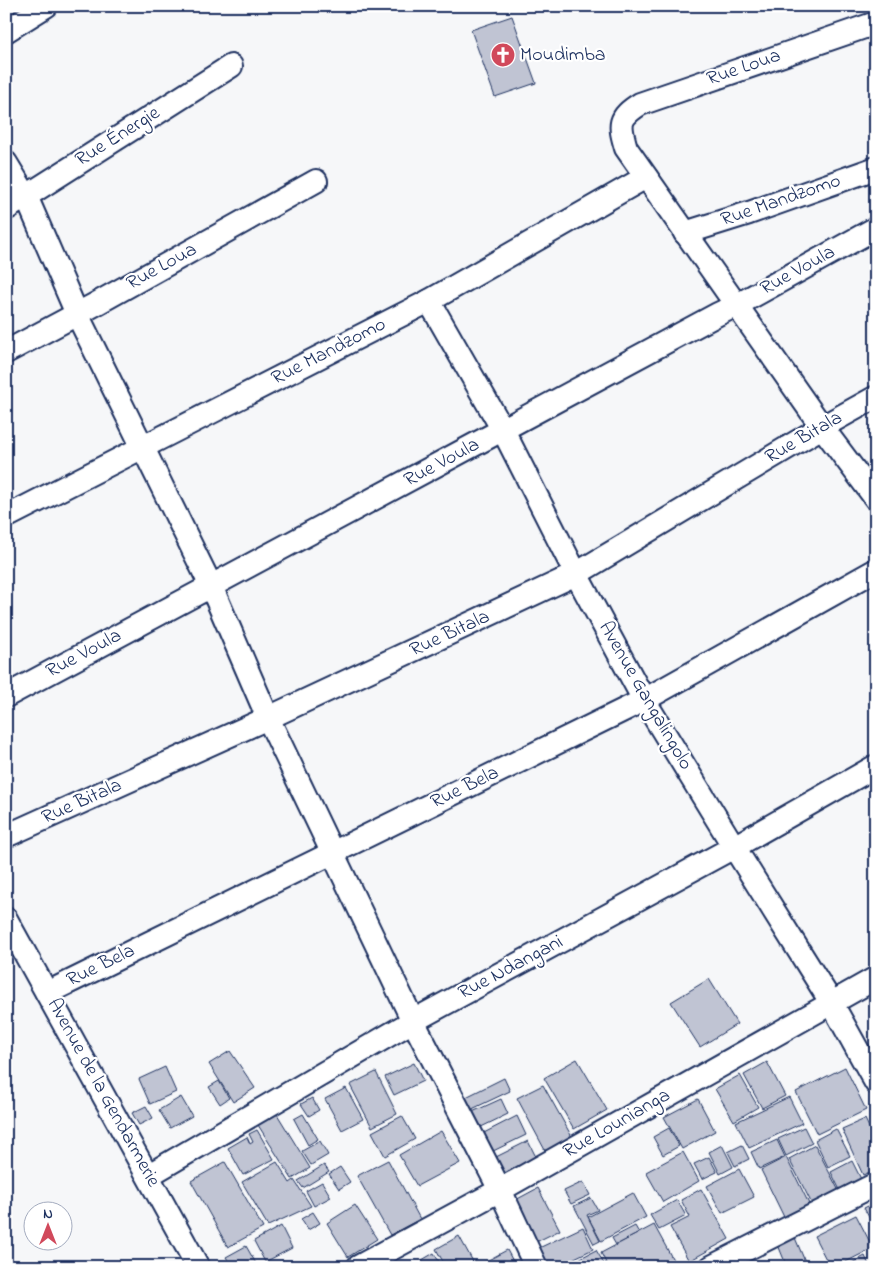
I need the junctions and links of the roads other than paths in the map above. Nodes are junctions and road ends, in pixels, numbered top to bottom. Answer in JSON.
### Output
{"nodes":[{"id":1,"x":46,"y":6,"type":"edge"},
{"id":2,"x":876,"y":23,"type":"edge"},
{"id":3,"x":6,"y":31,"type":"edge"},
{"id":4,"x":231,"y":66,"type":"dead end"},
{"id":5,"x":6,"y":163,"type":"edge"},
{"id":6,"x":876,"y":168,"type":"edge"},
{"id":7,"x":646,"y":176,"type":"junction"},
{"id":8,"x":316,"y":181,"type":"dead end"},
{"id":9,"x":26,"y":196,"type":"junction"},
{"id":10,"x":6,"y":209,"type":"edge"},
{"id":11,"x":876,"y":228,"type":"edge"},
{"id":12,"x":685,"y":232,"type":"junction"},
{"id":13,"x":429,"y":301,"type":"junction"},
{"id":14,"x":737,"y":305,"type":"junction"},
{"id":15,"x":77,"y":314,"type":"junction"},
{"id":16,"x":6,"y":352,"type":"edge"},
{"id":17,"x":876,"y":397,"type":"edge"},
{"id":18,"x":822,"y":427,"type":"junction"},
{"id":19,"x":503,"y":430,"type":"junction"},
{"id":20,"x":144,"y":448,"type":"junction"},
{"id":21,"x":876,"y":499,"type":"edge"},
{"id":22,"x":6,"y":517,"type":"edge"},
{"id":23,"x":876,"y":570,"type":"edge"},
{"id":24,"x":576,"y":574,"type":"junction"},
{"id":25,"x":211,"y":586,"type":"junction"},
{"id":26,"x":6,"y":696,"type":"edge"},
{"id":27,"x":644,"y":700,"type":"junction"},
{"id":28,"x":268,"y":718,"type":"junction"},
{"id":29,"x":876,"y":766,"type":"edge"},
{"id":30,"x":6,"y":836,"type":"edge"},
{"id":31,"x":734,"y":847,"type":"junction"},
{"id":32,"x":333,"y":852,"type":"junction"},
{"id":33,"x":6,"y":920,"type":"edge"},
{"id":34,"x":876,"y":978,"type":"edge"},
{"id":35,"x":47,"y":992,"type":"junction"},
{"id":36,"x":831,"y":1002,"type":"junction"},
{"id":37,"x":413,"y":1021,"type":"junction"},
{"id":38,"x":876,"y":1083,"type":"edge"},
{"id":39,"x":148,"y":1175,"type":"junction"},
{"id":40,"x":876,"y":1184,"type":"edge"},
{"id":41,"x":500,"y":1190,"type":"junction"},
{"id":42,"x":198,"y":1267,"type":"edge"},
{"id":43,"x":358,"y":1267,"type":"edge"},
{"id":44,"x":536,"y":1267,"type":"edge"},
{"id":45,"x":711,"y":1267,"type":"edge"}],
"edges":[{"from":1,"to":3,"type":"street"},
{"from":2,"to":7,"type":"street","name":"Rue Loua"},
{"from":4,"to":9,"type":"street","name":"Rue Énergie"},
{"from":5,"to":9,"type":"street"},
{"from":6,"to":12,"type":"street","name":"Rue Mandzomo"},
{"from":7,"to":12,"type":"street"},
{"from":7,"to":13,"type":"street","name":"Rue Mandzomo"},
{"from":8,"to":15,"type":"street","name":"Rue Loua"},
{"from":9,"to":10,"type":"street","name":"Rue Énergie"},
{"from":9,"to":15,"type":"street"},
{"from":11,"to":14,"type":"street","name":"Rue Voula"},
{"from":12,"to":14,"type":"street"},
{"from":13,"to":19,"type":"street","name":"Avenue Gangalingolo"},
{"from":13,"to":20,"type":"street","name":"Rue Mandzomo"},
{"from":14,"to":18,"type":"street"},
{"from":14,"to":19,"type":"street","name":"Rue Voula"},
{"from":15,"to":16,"type":"street","name":"Rue Loua"},
{"from":15,"to":20,"type":"street"},
{"from":17,"to":18,"type":"street","name":"Rue Bitala"},
{"from":18,"to":21,"type":"street"},
{"from":18,"to":24,"type":"street","name":"Rue Bitala"},
{"from":19,"to":24,"type":"street","name":"Avenue Gangalingolo"},
{"from":19,"to":25,"type":"street","name":"Rue Voula"},
{"from":20,"to":22,"type":"street","name":"Rue Mandzomo"},
{"from":20,"to":25,"type":"street"},
{"from":23,"to":27,"type":"street","name":"Rue Bela"},
{"from":24,"to":27,"type":"street","name":"Avenue Gangalingolo"},
{"from":24,"to":28,"type":"street","name":"Rue Bitala"},
{"from":25,"to":26,"type":"street","name":"Rue Voula"},
{"from":25,"to":28,"type":"street"},
{"from":27,"to":31,"type":"street","name":"Avenue Gangalingolo"},
{"from":27,"to":32,"type":"street","name":"Rue Bela"},
{"from":28,"to":30,"type":"street","name":"Rue Bitala"},
{"from":28,"to":32,"type":"street"},
{"from":29,"to":31,"type":"street","name":"Rue Ndangani"},
{"from":31,"to":36,"type":"street","name":"Avenue Gangalingolo"},
{"from":31,"to":37,"type":"street","name":"Rue Ndangani"},
{"from":32,"to":35,"type":"street","name":"Rue Bela"},
{"from":32,"to":37,"type":"street"},
{"from":33,"to":35,"type":"street","name":"Avenue de la Gendarmerie"},
{"from":34,"to":36,"type":"street","name":"Rue Lounianga"},
{"from":35,"to":39,"type":"street","name":"Avenue de la Gendarmerie"},
{"from":36,"to":38,"type":"street","name":"Avenue Gangalingolo"},
{"from":36,"to":41,"type":"street","name":"Rue Lounianga"},
{"from":37,"to":39,"type":"street","name":"Rue Ndangani"},
{"from":37,"to":41,"type":"street"},
{"from":39,"to":42,"type":"street","name":"Avenue de la Gendarmerie"},
{"from":40,"to":45,"type":"street"},
{"from":41,"to":43,"type":"street","name":"Rue Lounianga"},
{"from":41,"to":44,"type":"street"}]}
